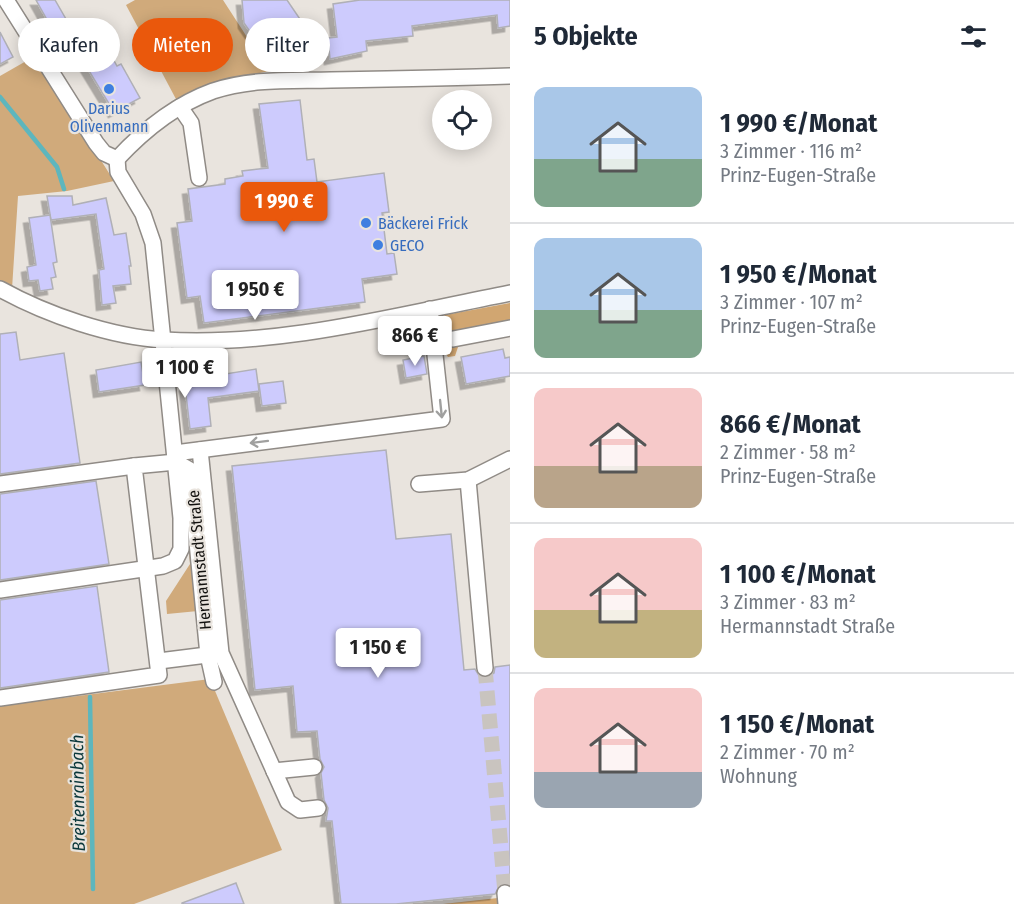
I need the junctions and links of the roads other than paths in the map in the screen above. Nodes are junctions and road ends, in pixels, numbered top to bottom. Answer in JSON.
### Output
{"nodes":[{"id":1,"x":6,"y":0,"type":"edge"},
{"id":2,"x":510,"y":76,"type":"edge"},
{"id":3,"x":180,"y":108,"type":"junction"},
{"id":4,"x":117,"y":159,"type":"junction"},
{"id":5,"x":199,"y":178,"type":"dead end"},
{"id":6,"x":0,"y":289,"type":"edge"},
{"id":7,"x":510,"y":293,"type":"edge"},
{"id":8,"x":430,"y":309,"type":"junction"},
{"id":9,"x":510,"y":328,"type":"edge"},
{"id":10,"x":453,"y":339,"type":"dead end"},
{"id":11,"x":162,"y":340,"type":"junction"},
{"id":12,"x":200,"y":450,"type":"junction"},
{"id":13,"x":175,"y":458,"type":"junction"},
{"id":14,"x":510,"y":459,"type":"edge"},
{"id":15,"x":134,"y":466,"type":"junction"},
{"id":16,"x":468,"y":480,"type":"junction"},
{"id":17,"x":0,"y":484,"type":"edge"},
{"id":18,"x":419,"y":484,"type":"dead end"},
{"id":19,"x":146,"y":568,"type":"junction"},
{"id":20,"x":0,"y":590,"type":"edge"},
{"id":21,"x":215,"y":654,"type":"junction"},
{"id":22,"x":159,"y":661,"type":"junction"},
{"id":23,"x":485,"y":668,"type":"tunnel mouth"},
{"id":24,"x":214,"y":682,"type":"dead end"},
{"id":25,"x":0,"y":698,"type":"edge"},
{"id":26,"x":314,"y":767,"type":"dead end"},
{"id":27,"x":274,"y":771,"type":"junction"},
{"id":28,"x":318,"y":808,"type":"dead end"}],
"edges":[{"from":1,"to":4,"type":"street"},
{"from":2,"to":3,"type":"street"},
{"from":3,"to":4,"type":"street"},
{"from":3,"to":5,"type":"street"},
{"from":4,"to":11,"type":"street","name":"Hermannstadt Straße"},
{"from":6,"to":11,"type":"street"},
{"from":7,"to":8,"type":"street"},
{"from":8,"to":11,"type":"street"},
{"from":8,"to":12,"type":"street","one_way":true},
{"from":9,"to":10,"type":"street"},
{"from":11,"to":13,"type":"street","name":"Hermannstadt Straße"},
{"from":12,"to":13,"type":"street"},
{"from":12,"to":21,"type":"street"},
{"from":13,"to":15,"type":"street"},
{"from":13,"to":19,"type":"street"},
{"from":13,"to":21,"type":"street","name":"Hermannstadt Straße"},
{"from":14,"to":16,"type":"street"},
{"from":15,"to":17,"type":"street"},
{"from":15,"to":19,"type":"street"},
{"from":16,"to":18,"type":"street"},
{"from":16,"to":23,"type":"street"},
{"from":19,"to":20,"type":"street"},
{"from":19,"to":22,"type":"street"},
{"from":21,"to":22,"type":"street"},
{"from":21,"to":24,"type":"street","name":"Hermannstadt Straße"},
{"from":21,"to":27,"type":"street"},
{"from":22,"to":25,"type":"street"},
{"from":26,"to":27,"type":"street"},
{"from":27,"to":28,"type":"street"}]}
